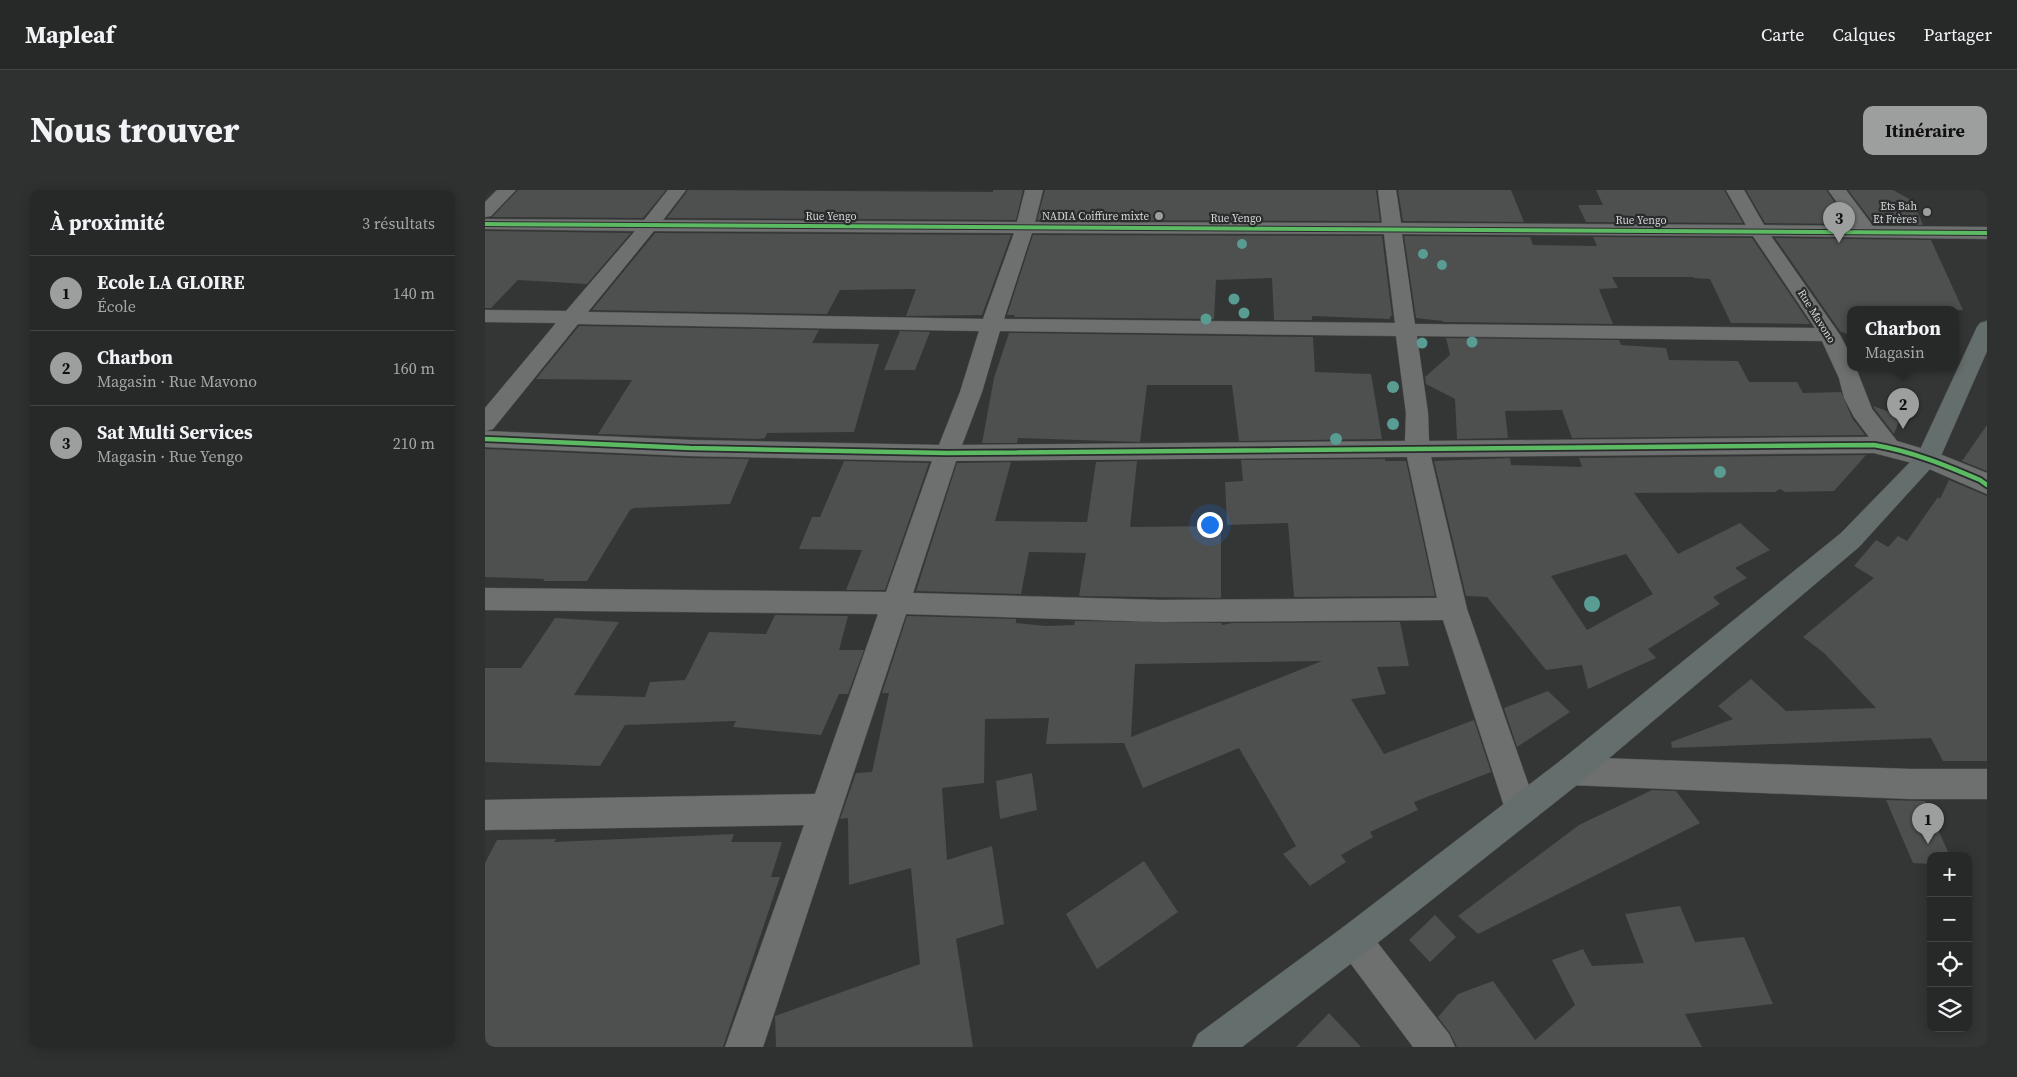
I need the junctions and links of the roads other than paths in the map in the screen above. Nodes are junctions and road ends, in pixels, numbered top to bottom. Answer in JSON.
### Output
{"nodes":[{"id":1,"x":507,"y":190,"type":"edge"},
{"id":2,"x":677,"y":190,"type":"edge"},
{"id":3,"x":1034,"y":190,"type":"edge"},
{"id":4,"x":1387,"y":190,"type":"edge"},
{"id":5,"x":1735,"y":190,"type":"edge"},
{"id":6,"x":1837,"y":190,"type":"edge"},
{"id":7,"x":485,"y":212,"type":"edge"},
{"id":8,"x":485,"y":224,"type":"edge"},
{"id":9,"x":651,"y":225,"type":"junction"},
{"id":10,"x":1025,"y":227,"type":"junction"},
{"id":11,"x":1393,"y":227,"type":"junction"},
{"id":12,"x":1758,"y":230,"type":"junction"},
{"id":13,"x":1867,"y":231,"type":"junction"},
{"id":14,"x":1987,"y":232,"type":"edge"},
{"id":15,"x":485,"y":316,"type":"edge"},
{"id":16,"x":574,"y":316,"type":"junction"},
{"id":17,"x":991,"y":325,"type":"junction"},
{"id":18,"x":1987,"y":327,"type":"edge"},
{"id":19,"x":1406,"y":329,"type":"junction"},
{"id":20,"x":1830,"y":335,"type":"junction"},
{"id":21,"x":485,"y":423,"type":"edge"},
{"id":22,"x":485,"y":439,"type":"edge"},
{"id":23,"x":1889,"y":447,"type":"junction"},
{"id":24,"x":1417,"y":448,"type":"junction"},
{"id":25,"x":947,"y":454,"type":"junction"},
{"id":26,"x":1928,"y":458,"type":"junction"},
{"id":27,"x":1987,"y":485,"type":"edge"},
{"id":28,"x":485,"y":599,"type":"edge"},
{"id":29,"x":896,"y":603,"type":"junction"},
{"id":30,"x":1453,"y":609,"type":"junction"},
{"id":31,"x":1571,"y":771,"type":"junction"},
{"id":32,"x":1987,"y":784,"type":"edge"},
{"id":33,"x":825,"y":809,"type":"junction"},
{"id":34,"x":1521,"y":809,"type":"junction"},
{"id":35,"x":485,"y":815,"type":"edge"},
{"id":36,"x":1355,"y":940,"type":"junction"},
{"id":37,"x":744,"y":1047,"type":"edge"},
{"id":38,"x":1211,"y":1047,"type":"edge"},
{"id":39,"x":1436,"y":1047,"type":"edge"}],
"edges":[{"from":1,"to":7,"type":"street"},
{"from":2,"to":9,"type":"street"},
{"from":3,"to":10,"type":"street"},
{"from":4,"to":11,"type":"street"},
{"from":5,"to":12,"type":"street","name":"Rue Mavono"},
{"from":6,"to":13,"type":"street"},
{"from":8,"to":9,"type":"street","name":"Rue Yengo"},
{"from":9,"to":10,"type":"street","name":"Rue Yengo"},
{"from":9,"to":16,"type":"street"},
{"from":10,"to":11,"type":"street","name":"Rue Yengo"},
{"from":10,"to":17,"type":"street"},
{"from":11,"to":12,"type":"street","name":"Rue Yengo"},
{"from":11,"to":19,"type":"street"},
{"from":12,"to":13,"type":"street","name":"Rue Yengo"},
{"from":12,"to":20,"type":"street","name":"Rue Mavono"},
{"from":13,"to":14,"type":"street","name":"Rue Yengo"},
{"from":15,"to":16,"type":"street"},
{"from":16,"to":17,"type":"street"},
{"from":16,"to":21,"type":"street"},
{"from":17,"to":19,"type":"street"},
{"from":17,"to":25,"type":"street"},
{"from":18,"to":26,"type":"highway"},
{"from":19,"to":20,"type":"street"},
{"from":19,"to":24,"type":"street"},
{"from":20,"to":23,"type":"street","name":"Rue Mavono"},
{"from":22,"to":25,"type":"street"},
{"from":23,"to":24,"type":"street"},
{"from":23,"to":26,"type":"street"},
{"from":24,"to":25,"type":"street"},
{"from":24,"to":30,"type":"street"},
{"from":25,"to":29,"type":"street"},
{"from":26,"to":27,"type":"street"},
{"from":26,"to":31,"type":"highway"},
{"from":28,"to":29,"type":"street"},
{"from":29,"to":30,"type":"street"},
{"from":29,"to":33,"type":"street"},
{"from":30,"to":34,"type":"street"},
{"from":31,"to":32,"type":"street"},
{"from":31,"to":34,"type":"highway"},
{"from":33,"to":35,"type":"street"},
{"from":33,"to":37,"type":"street"},
{"from":34,"to":36,"type":"highway"},
{"from":36,"to":38,"type":"highway"},
{"from":36,"to":39,"type":"street"}]}
